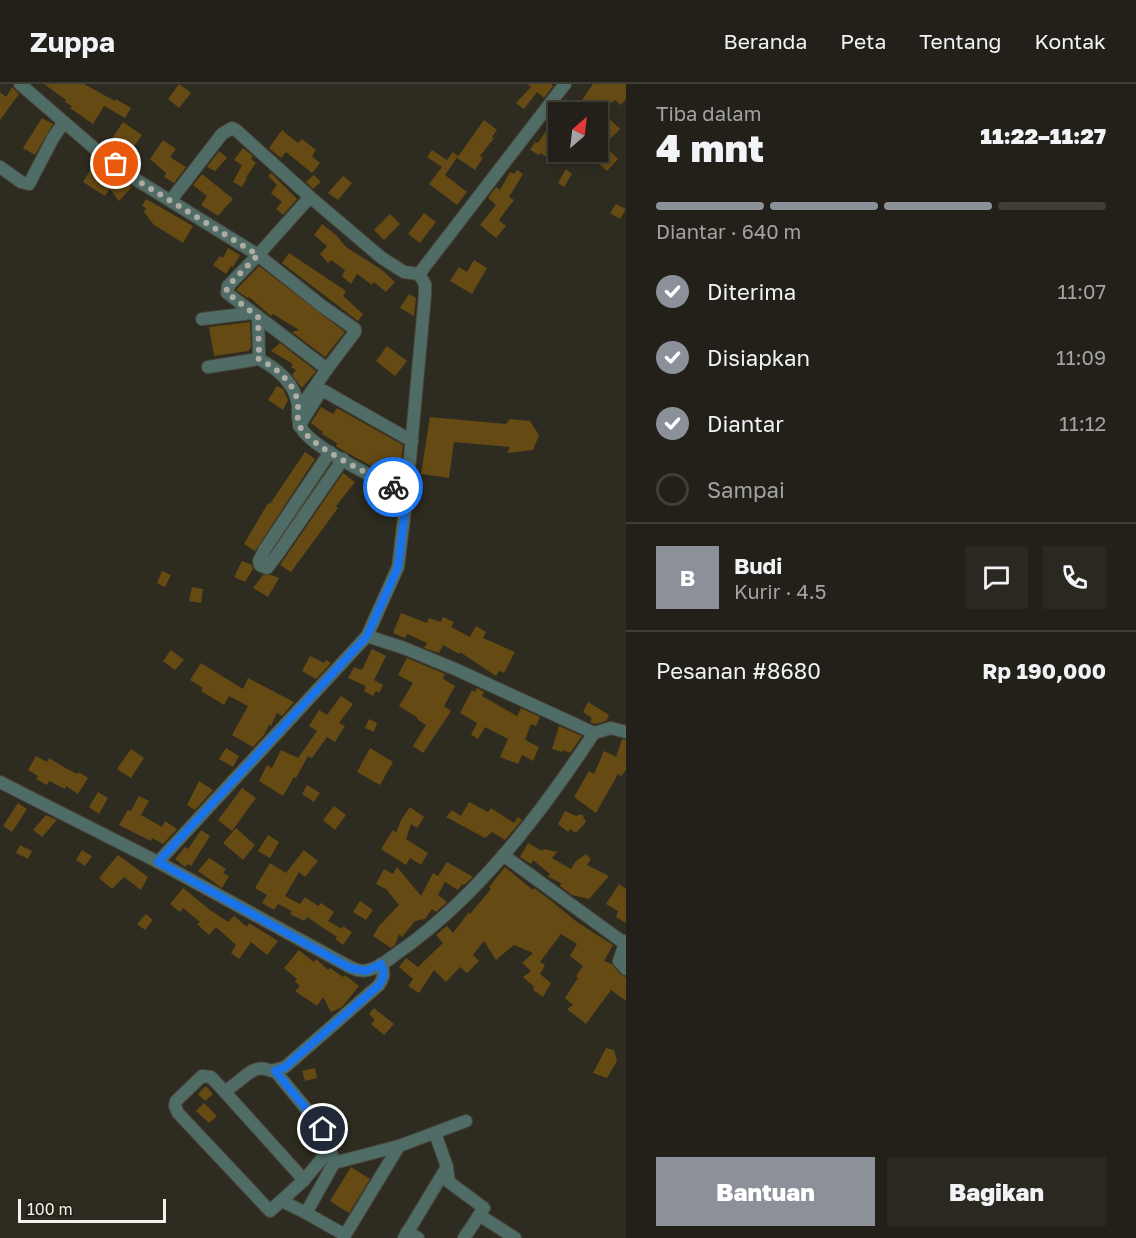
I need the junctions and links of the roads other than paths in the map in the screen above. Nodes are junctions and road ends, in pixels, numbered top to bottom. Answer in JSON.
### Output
{"nodes":[{"id":1,"x":20,"y":84,"type":"edge"},
{"id":2,"x":564,"y":84,"type":"edge"},
{"id":3,"x":64,"y":122,"type":"junction"},
{"id":4,"x":0,"y":167,"type":"edge"},
{"id":5,"x":310,"y":197,"type":"junction"},
{"id":6,"x":171,"y":200,"type":"junction"},
{"id":7,"x":258,"y":255,"type":"junction"},
{"id":8,"x":419,"y":274,"type":"junction"},
{"id":9,"x":255,"y":315,"type":"junction"},
{"id":10,"x":202,"y":319,"type":"dead end"},
{"id":11,"x":257,"y":358,"type":"junction"},
{"id":12,"x":208,"y":367,"type":"dead end"},
{"id":13,"x":327,"y":369,"type":"junction"},
{"id":14,"x":297,"y":411,"type":"junction"},
{"id":15,"x":299,"y":426,"type":"junction"},
{"id":16,"x":412,"y":441,"type":"junction"},
{"id":17,"x":330,"y":452,"type":"junction"},
{"id":18,"x":343,"y":459,"type":"junction"},
{"id":19,"x":407,"y":495,"type":"junction"},
{"id":20,"x":367,"y":636,"type":"junction"},
{"id":21,"x":626,"y":732,"type":"edge"},
{"id":22,"x":594,"y":733,"type":"junction"},
{"id":23,"x":0,"y":782,"type":"edge"},
{"id":24,"x":502,"y":855,"type":"junction"},
{"id":25,"x":158,"y":862,"type":"junction"},
{"id":26,"x":625,"y":942,"type":"edge"},
{"id":27,"x":381,"y":964,"type":"junction"},
{"id":28,"x":626,"y":969,"type":"edge"},
{"id":29,"x":275,"y":1071,"type":"junction"},
{"id":30,"x":224,"y":1091,"type":"junction"},
{"id":31,"x":466,"y":1121,"type":"dead end"},
{"id":32,"x":435,"y":1133,"type":"junction"},
{"id":33,"x":399,"y":1146,"type":"junction"},
{"id":34,"x":330,"y":1149,"type":"junction"},
{"id":35,"x":334,"y":1163,"type":"junction"},
{"id":36,"x":447,"y":1167,"type":"junction"},
{"id":37,"x":304,"y":1180,"type":"junction"},
{"id":38,"x":282,"y":1201,"type":"junction"},
{"id":39,"x":306,"y":1213,"type":"junction"},
{"id":40,"x":479,"y":1215,"type":"junction"},
{"id":41,"x":348,"y":1236,"type":"edge"},
{"id":42,"x":410,"y":1236,"type":"edge"},
{"id":43,"x":464,"y":1238,"type":"edge"},
{"id":44,"x":515,"y":1238,"type":"edge"}],
"edges":[{"from":1,"to":3,"type":"street"},
{"from":2,"to":8,"type":"street"},
{"from":3,"to":4,"type":"street"},
{"from":3,"to":6,"type":"street"},
{"from":5,"to":6,"type":"street"},
{"from":5,"to":7,"type":"street"},
{"from":5,"to":8,"type":"street"},
{"from":6,"to":7,"type":"street"},
{"from":7,"to":9,"type":"street"},
{"from":7,"to":13,"type":"street"},
{"from":8,"to":16,"type":"street"},
{"from":9,"to":10,"type":"street"},
{"from":9,"to":11,"type":"street"},
{"from":9,"to":13,"type":"street"},
{"from":11,"to":12,"type":"street"},
{"from":11,"to":14,"type":"street"},
{"from":13,"to":14,"type":"street"},
{"from":14,"to":15,"type":"street"},
{"from":15,"to":16,"type":"street"},
{"from":15,"to":17,"type":"street"},
{"from":16,"to":19,"type":"street"},
{"from":17,"to":18,"type":"street"},
{"from":17,"to":18,"type":"street"},
{"from":18,"to":19,"type":"street"},
{"from":19,"to":20,"type":"street"},
{"from":20,"to":22,"type":"street"},
{"from":20,"to":25,"type":"street"},
{"from":21,"to":22,"type":"street"},
{"from":22,"to":24,"type":"street"},
{"from":23,"to":25,"type":"street"},
{"from":24,"to":26,"type":"street"},
{"from":24,"to":27,"type":"street"},
{"from":25,"to":27,"type":"street"},
{"from":26,"to":28,"type":"street"},
{"from":27,"to":29,"type":"street"},
{"from":29,"to":30,"type":"street"},
{"from":29,"to":34,"type":"street"},
{"from":30,"to":37,"type":"street"},
{"from":30,"to":38,"type":"street"},
{"from":31,"to":32,"type":"street"},
{"from":32,"to":33,"type":"street"},
{"from":32,"to":36,"type":"street"},
{"from":33,"to":35,"type":"street"},
{"from":33,"to":41,"type":"street"},
{"from":34,"to":35,"type":"street"},
{"from":34,"to":37,"type":"street"},
{"from":35,"to":39,"type":"street"},
{"from":36,"to":40,"type":"street"},
{"from":36,"to":42,"type":"street"},
{"from":37,"to":38,"type":"street"},
{"from":38,"to":39,"type":"street"},
{"from":39,"to":41,"type":"street"},
{"from":40,"to":43,"type":"street"},
{"from":40,"to":44,"type":"street"}]}
